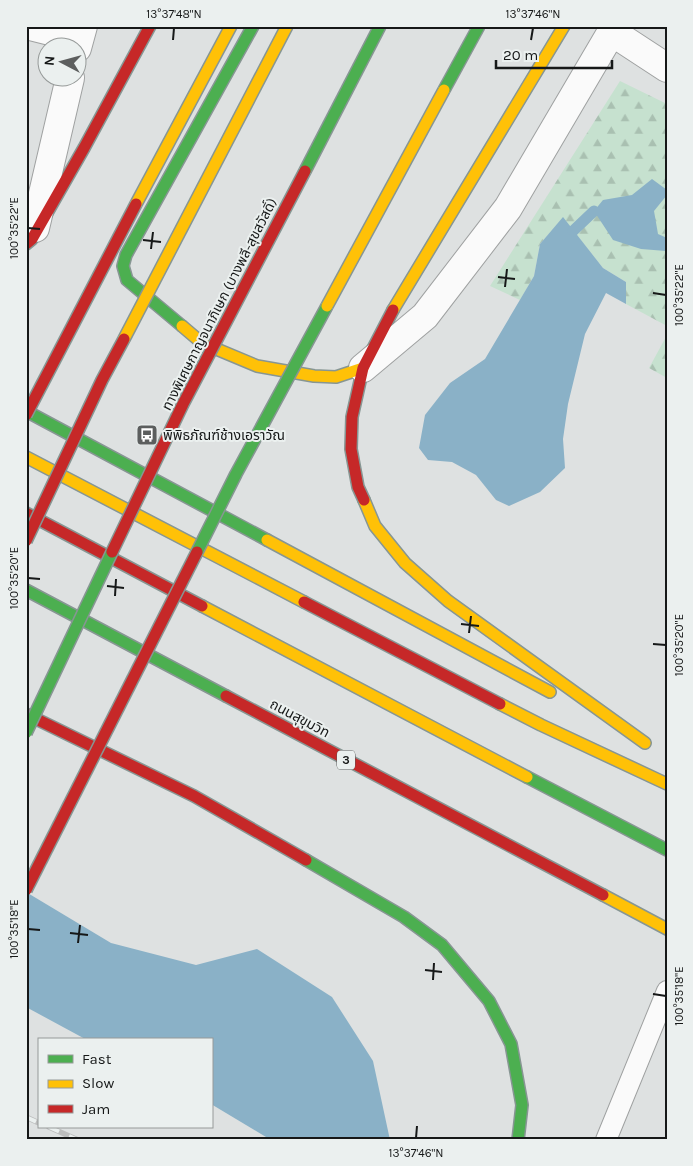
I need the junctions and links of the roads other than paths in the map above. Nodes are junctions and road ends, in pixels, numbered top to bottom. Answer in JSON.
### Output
{"nodes":[{"id":1,"x":150,"y":26,"type":"edge"},
{"id":2,"x":231,"y":26,"type":"edge"},
{"id":3,"x":253,"y":26,"type":"edge"},
{"id":4,"x":287,"y":26,"type":"edge"},
{"id":5,"x":380,"y":26,"type":"edge"},
{"id":6,"x":479,"y":26,"type":"edge"},
{"id":7,"x":564,"y":26,"type":"edge"},
{"id":8,"x":26,"y":29,"type":"edge"},
{"id":9,"x":614,"y":29,"type":"edge"},
{"id":10,"x":74,"y":38,"type":"edge"},
{"id":11,"x":667,"y":68,"type":"edge"},
{"id":12,"x":68,"y":88,"type":"edge"},
{"id":13,"x":29,"y":242,"type":"edge"},
{"id":14,"x":363,"y":368,"type":"junction"},
{"id":15,"x":26,"y":411,"type":"edge"},
{"id":16,"x":26,"y":415,"type":"edge"},
{"id":17,"x":26,"y":456,"type":"edge"},
{"id":18,"x":26,"y":513,"type":"edge"},
{"id":19,"x":26,"y":541,"type":"edge"},
{"id":20,"x":26,"y":590,"type":"edge"},
{"id":21,"x":26,"y":714,"type":"edge"},
{"id":22,"x":26,"y":734,"type":"edge"},
{"id":23,"x":667,"y":784,"type":"edge"},
{"id":24,"x":667,"y":850,"type":"edge"},
{"id":25,"x":26,"y":890,"type":"edge"},
{"id":26,"x":667,"y":929,"type":"edge"},
{"id":27,"x":667,"y":991,"type":"edge"},
{"id":28,"x":518,"y":1140,"type":"edge"},
{"id":29,"x":606,"y":1140,"type":"edge"}],
"edges":[{"from":1,"to":13,"type":"highway"},
{"from":2,"to":16,"type":"highway","bridge":true},
{"from":3,"to":14,"type":"highway"},
{"from":4,"to":19,"type":"highway","bridge":true},
{"from":5,"to":22,"type":"highway","name":"ทางพิเศษกาญจนาภิเษก (บางพลี-สุขสวัสดิ์)","bridge":true},
{"from":6,"to":25,"type":"highway","bridge":true},
{"from":7,"to":14,"type":"highway"},
{"from":8,"to":10,"type":"lane"},
{"from":9,"to":11,"type":"street"},
{"from":9,"to":14,"type":"street"},
{"from":12,"to":13,"type":"street"},
{"from":14,"to":15,"type":"highway"},
{"from":17,"to":23,"type":"highway","bridge":true},
{"from":18,"to":24,"type":"highway"},
{"from":20,"to":26,"type":"highway","name":"ถนนสุขุมวิท","number":"3"},
{"from":21,"to":28,"type":"highway"},
{"from":27,"to":29,"type":"lane"}]}
